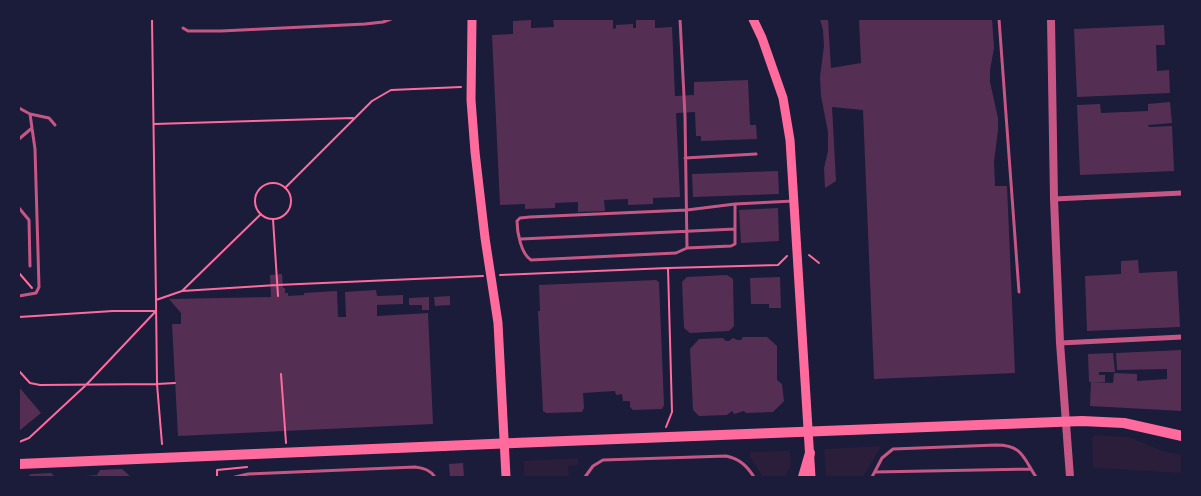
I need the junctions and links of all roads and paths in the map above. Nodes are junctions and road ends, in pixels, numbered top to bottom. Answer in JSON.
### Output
{"nodes":[{"id":1,"x":152,"y":19,"type":"edge"},
{"id":2,"x":391,"y":19,"type":"edge"},
{"id":3,"x":472,"y":19,"type":"edge"},
{"id":4,"x":680,"y":19,"type":"edge"},
{"id":5,"x":753,"y":19,"type":"edge"},
{"id":6,"x":999,"y":19,"type":"edge"},
{"id":7,"x":1052,"y":19,"type":"edge"},
{"id":8,"x":183,"y":28,"type":"dead end"},
{"id":9,"x":471,"y":86,"type":"junction"},
{"id":10,"x":19,"y":108,"type":"edge"},
{"id":11,"x":30,"y":114,"type":"junction"},
{"id":12,"x":353,"y":118,"type":"junction"},
{"id":13,"x":154,"y":124,"type":"junction"},
{"id":14,"x":54,"y":125,"type":"dead end"},
{"id":15,"x":32,"y":128,"type":"junction"},
{"id":16,"x":19,"y":140,"type":"edge"},
{"id":17,"x":756,"y":154,"type":"dead end"},
{"id":18,"x":686,"y":158,"type":"junction"},
{"id":19,"x":285,"y":188,"type":"junction"},
{"id":20,"x":1182,"y":193,"type":"edge"},
{"id":21,"x":1054,"y":199,"type":"junction"},
{"id":22,"x":794,"y":201,"type":"junction"},
{"id":23,"x":735,"y":204,"type":"junction"},
{"id":24,"x":19,"y":208,"type":"edge"},
{"id":25,"x":687,"y":210,"type":"junction"},
{"id":26,"x":261,"y":214,"type":"junction"},
{"id":27,"x":273,"y":219,"type":"junction"},
{"id":28,"x":735,"y":229,"type":"junction"},
{"id":29,"x":688,"y":232,"type":"junction"},
{"id":30,"x":521,"y":240,"type":"junction"},
{"id":31,"x":687,"y":248,"type":"junction"},
{"id":32,"x":809,"y":255,"type":"dead end"},
{"id":33,"x":787,"y":256,"type":"dead end"},
{"id":34,"x":819,"y":263,"type":"dead end"},
{"id":35,"x":30,"y":266,"type":"dead end"},
{"id":36,"x":668,"y":268,"type":"junction"},
{"id":37,"x":19,"y":273,"type":"edge"},
{"id":38,"x":491,"y":276,"type":"junction"},
{"id":39,"x":278,"y":285,"type":"junction"},
{"id":40,"x":182,"y":291,"type":"junction"},
{"id":41,"x":1019,"y":292,"type":"dead end"},
{"id":42,"x":36,"y":293,"type":"junction"},
{"id":43,"x":19,"y":296,"type":"edge"},
{"id":44,"x":278,"y":296,"type":"dead end"},
{"id":45,"x":156,"y":300,"type":"junction"},
{"id":46,"x":156,"y":311,"type":"junction"},
{"id":47,"x":19,"y":317,"type":"edge"},
{"id":48,"x":1182,"y":337,"type":"edge"},
{"id":49,"x":1060,"y":343,"type":"junction"},
{"id":50,"x":19,"y":372,"type":"edge"},
{"id":51,"x":281,"y":374,"type":"dead end"},
{"id":52,"x":175,"y":382,"type":"dead end"},
{"id":53,"x":86,"y":384,"type":"junction"},
{"id":54,"x":156,"y":384,"type":"junction"},
{"id":55,"x":1066,"y":421,"type":"junction"},
{"id":56,"x":809,"y":430,"type":"junction"},
{"id":57,"x":664,"y":436,"type":"junction"},
{"id":58,"x":1182,"y":436,"type":"edge"},
{"id":59,"x":19,"y":442,"type":"edge"},
{"id":60,"x":162,"y":444,"type":"dead end"},
{"id":61,"x":504,"y":444,"type":"junction"},
{"id":62,"x":287,"y":453,"type":"junction"},
{"id":63,"x":810,"y":454,"type":"junction"},
{"id":64,"x":19,"y":464,"type":"edge"},
{"id":65,"x":1031,"y":469,"type":"junction"},
{"id":66,"x":874,"y":472,"type":"junction"},
{"id":67,"x":235,"y":477,"type":"edge"},
{"id":68,"x":435,"y":477,"type":"edge"},
{"id":69,"x":506,"y":477,"type":"edge"},
{"id":70,"x":585,"y":477,"type":"edge"},
{"id":71,"x":754,"y":477,"type":"edge"},
{"id":72,"x":803,"y":477,"type":"edge"},
{"id":73,"x":812,"y":477,"type":"edge"},
{"id":74,"x":872,"y":477,"type":"edge"},
{"id":75,"x":1036,"y":477,"type":"edge"},
{"id":76,"x":1070,"y":477,"type":"edge"}],
"edges":[{"from":1,"to":13,"type":"path"},
{"from":2,"to":8,"type":"lane"},
{"from":3,"to":9,"type":"main road"},
{"from":4,"to":18,"type":"lane"},
{"from":5,"to":22,"type":"main road"},
{"from":6,"to":41,"type":"lane"},
{"from":7,"to":21,"type":"street"},
{"from":9,"to":12,"type":"path"},
{"from":9,"to":38,"type":"main road"},
{"from":10,"to":11,"type":"lane"},
{"from":11,"to":14,"type":"lane"},
{"from":11,"to":15,"type":"lane"},
{"from":12,"to":13,"type":"path"},
{"from":12,"to":19,"type":"path"},
{"from":13,"to":45,"type":"path"},
{"from":15,"to":16,"type":"lane"},
{"from":15,"to":42,"type":"lane"},
{"from":17,"to":18,"type":"lane"},
{"from":18,"to":25,"type":"lane"},
{"from":19,"to":26,"type":"path"},
{"from":19,"to":27,"type":"path"},
{"from":20,"to":21,"type":"street"},
{"from":21,"to":49,"type":"street"},
{"from":22,"to":23,"type":"lane"},
{"from":22,"to":56,"type":"main road"},
{"from":23,"to":25,"type":"lane"},
{"from":23,"to":28,"type":"lane"},
{"from":24,"to":35,"type":"lane"},
{"from":25,"to":29,"type":"lane"},
{"from":25,"to":30,"type":"lane"},
{"from":26,"to":27,"type":"path"},
{"from":26,"to":40,"type":"path"},
{"from":27,"to":39,"type":"path"},
{"from":28,"to":29,"type":"lane"},
{"from":28,"to":31,"type":"lane"},
{"from":29,"to":30,"type":"lane"},
{"from":29,"to":31,"type":"lane"},
{"from":30,"to":31,"type":"lane"},
{"from":32,"to":34,"type":"path"},
{"from":33,"to":36,"type":"path"},
{"from":36,"to":38,"type":"path"},
{"from":36,"to":57,"type":"path"},
{"from":37,"to":42,"type":"path"},
{"from":38,"to":39,"type":"path"},
{"from":38,"to":61,"type":"main road"},
{"from":39,"to":40,"type":"path"},
{"from":39,"to":44,"type":"path"},
{"from":40,"to":45,"type":"path"},
{"from":42,"to":43,"type":"lane"},
{"from":45,"to":46,"type":"path"},
{"from":46,"to":47,"type":"path"},
{"from":46,"to":53,"type":"path"},
{"from":46,"to":54,"type":"path"},
{"from":48,"to":49,"type":"street"},
{"from":49,"to":55,"type":"street"},
{"from":50,"to":53,"type":"path"},
{"from":51,"to":62,"type":"path"},
{"from":52,"to":54,"type":"path"},
{"from":53,"to":54,"type":"path"},
{"from":53,"to":59,"type":"path"},
{"from":54,"to":60,"type":"path"},
{"from":55,"to":56,"type":"main road"},
{"from":55,"to":58,"type":"main road"},
{"from":55,"to":76,"type":"street"},
{"from":56,"to":57,"type":"main road"},
{"from":56,"to":63,"type":"main road"},
{"from":57,"to":61,"type":"main road"},
{"from":61,"to":62,"type":"main road"},
{"from":61,"to":69,"type":"main road"},
{"from":62,"to":64,"type":"main road"},
{"from":63,"to":72,"type":"main road"},
{"from":63,"to":73,"type":"main road"},
{"from":65,"to":66,"type":"lane"},
{"from":65,"to":66,"type":"lane"},
{"from":65,"to":75,"type":"lane"},
{"from":66,"to":74,"type":"lane"},
{"from":67,"to":68,"type":"lane"},
{"from":70,"to":71,"type":"lane"}]}
